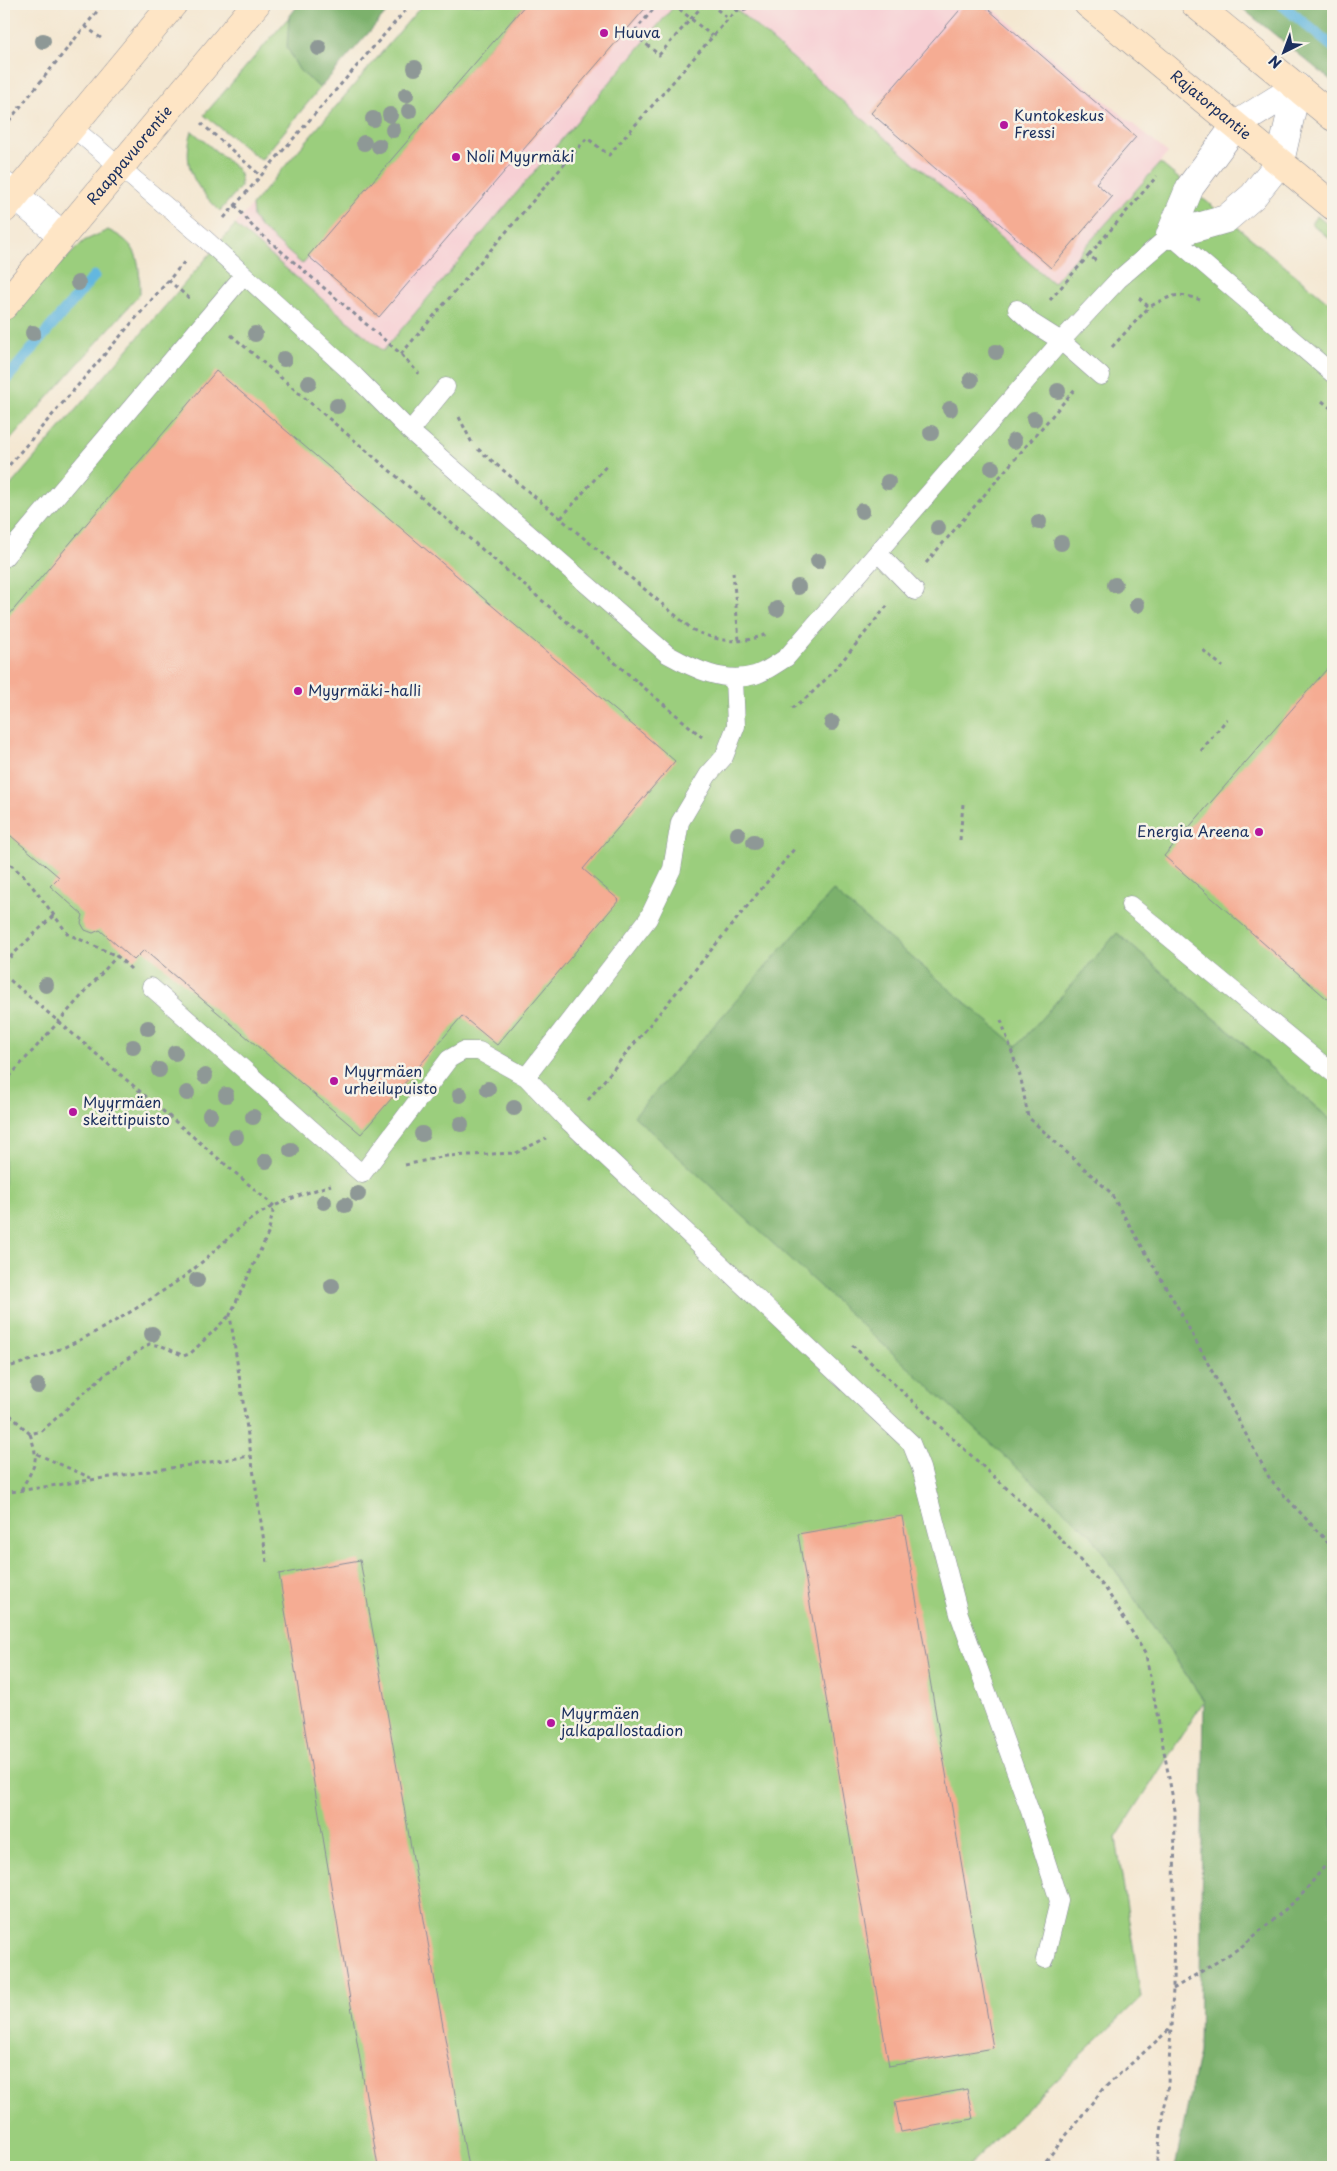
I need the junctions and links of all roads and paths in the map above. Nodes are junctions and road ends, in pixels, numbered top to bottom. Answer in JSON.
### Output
{"nodes":[{"id":1,"x":103,"y":4,"type":"edge"},
{"id":2,"x":173,"y":4,"type":"edge"},
{"id":3,"x":256,"y":4,"type":"edge"},
{"id":4,"x":411,"y":4,"type":"edge"},
{"id":5,"x":658,"y":4,"type":"edge"},
{"id":6,"x":673,"y":4,"type":"edge"},
{"id":7,"x":704,"y":4,"type":"edge"},
{"id":8,"x":710,"y":4,"type":"edge"},
{"id":9,"x":1088,"y":4,"type":"edge"},
{"id":10,"x":1196,"y":4,"type":"edge"},
{"id":11,"x":760,"y":6,"type":"dead end"},
{"id":12,"x":691,"y":18,"type":"junction"},
{"id":13,"x":728,"y":19,"type":"junction"},
{"id":14,"x":712,"y":36,"type":"junction"},
{"id":15,"x":1296,"y":87,"type":"junction"},
{"id":16,"x":1333,"y":117,"type":"edge"},
{"id":17,"x":1236,"y":125,"type":"junction"},
{"id":18,"x":72,"y":126,"type":"junction"},
{"id":19,"x":4,"y":128,"type":"edge"},
{"id":20,"x":1280,"y":162,"type":"junction"},
{"id":21,"x":121,"y":167,"type":"junction"},
{"id":22,"x":1162,"y":169,"type":"dead end"},
{"id":23,"x":8,"y":197,"type":"edge"},
{"id":24,"x":235,"y":205,"type":"junction"},
{"id":25,"x":1333,"y":206,"type":"edge"},
{"id":26,"x":62,"y":235,"type":"junction"},
{"id":27,"x":1170,"y":235,"type":"junction"},
{"id":28,"x":205,"y":239,"type":"junction"},
{"id":29,"x":1089,"y":255,"type":"junction"},
{"id":30,"x":242,"y":276,"type":"junction"},
{"id":31,"x":168,"y":280,"type":"junction"},
{"id":32,"x":1118,"y":280,"type":"junction"},
{"id":33,"x":1204,"y":302,"type":"dead end"},
{"id":34,"x":4,"y":306,"type":"edge"},
{"id":35,"x":1149,"y":307,"type":"junction"},
{"id":36,"x":1017,"y":309,"type":"dead end"},
{"id":37,"x":208,"y":315,"type":"junction"},
{"id":38,"x":1031,"y":322,"type":"junction"},
{"id":39,"x":1061,"y":341,"type":"junction"},
{"id":40,"x":401,"y":354,"type":"junction"},
{"id":41,"x":1096,"y":372,"type":"junction"},
{"id":42,"x":1333,"y":374,"type":"edge"},
{"id":43,"x":442,"y":391,"type":"junction"},
{"id":44,"x":1319,"y":398,"type":"dead end"},
{"id":45,"x":1333,"y":410,"type":"edge"},
{"id":46,"x":410,"y":431,"type":"junction"},
{"id":47,"x":608,"y":464,"type":"dead end"},
{"id":48,"x":4,"y":471,"type":"edge"},
{"id":49,"x":561,"y":518,"type":"junction"},
{"id":50,"x":878,"y":553,"type":"junction"},
{"id":51,"x":4,"y":558,"type":"edge"},
{"id":52,"x":733,"y":572,"type":"dead end"},
{"id":53,"x":911,"y":587,"type":"junction"},
{"id":54,"x":773,"y":631,"type":"dead end"},
{"id":55,"x":739,"y":640,"type":"junction"},
{"id":56,"x":1203,"y":650,"type":"dead end"},
{"id":57,"x":1223,"y":667,"type":"dead end"},
{"id":58,"x":734,"y":678,"type":"junction"},
{"id":59,"x":792,"y":708,"type":"dead end"},
{"id":60,"x":1227,"y":719,"type":"dead end"},
{"id":61,"x":704,"y":739,"type":"dead end"},
{"id":62,"x":1201,"y":751,"type":"dead end"},
{"id":63,"x":963,"y":804,"type":"dead end"},
{"id":64,"x":960,"y":840,"type":"dead end"},
{"id":65,"x":795,"y":848,"type":"dead end"},
{"id":66,"x":4,"y":859,"type":"edge"},
{"id":67,"x":1130,"y":905,"type":"dead end"},
{"id":68,"x":54,"y":915,"type":"junction"},
{"id":69,"x":118,"y":956,"type":"junction"},
{"id":70,"x":4,"y":963,"type":"edge"},
{"id":71,"x":4,"y":975,"type":"edge"},
{"id":72,"x":151,"y":987,"type":"joint"},
{"id":73,"x":1001,"y":1020,"type":"dead end"},
{"id":74,"x":58,"y":1022,"type":"junction"},
{"id":75,"x":1333,"y":1073,"type":"edge"},
{"id":76,"x":526,"y":1077,"type":"junction"},
{"id":77,"x":4,"y":1083,"type":"edge"},
{"id":78,"x":588,"y":1099,"type":"junction"},
{"id":79,"x":595,"y":1106,"type":"dead end"},
{"id":80,"x":567,"y":1120,"type":"junction"},
{"id":81,"x":362,"y":1174,"type":"junction"},
{"id":82,"x":274,"y":1206,"type":"junction"},
{"id":83,"x":230,"y":1315,"type":"junction"},
{"id":84,"x":848,"y":1341,"type":"dead end"},
{"id":85,"x":4,"y":1368,"type":"edge"},
{"id":86,"x":4,"y":1409,"type":"edge"},
{"id":87,"x":30,"y":1434,"type":"junction"},
{"id":88,"x":37,"y":1454,"type":"junction"},
{"id":89,"x":250,"y":1456,"type":"junction"},
{"id":90,"x":92,"y":1478,"type":"junction"},
{"id":91,"x":20,"y":1490,"type":"junction"},
{"id":92,"x":4,"y":1493,"type":"edge"},
{"id":93,"x":1333,"y":1548,"type":"edge"},
{"id":94,"x":267,"y":1562,"type":"dead end"},
{"id":95,"x":1333,"y":1856,"type":"edge"},
{"id":96,"x":1046,"y":1959,"type":"dead end"},
{"id":97,"x":1173,"y":1989,"type":"junction"},
{"id":98,"x":1171,"y":2027,"type":"junction"},
{"id":99,"x":1041,"y":2167,"type":"edge"},
{"id":100,"x":1156,"y":2167,"type":"edge"}],
"edges":[{"from":1,"to":19,"type":"path"},
{"from":2,"to":18,"type":"main road"},
{"from":3,"to":21,"type":"main road","name":"Raappavuorentie"},
{"from":4,"to":24,"type":"path"},
{"from":5,"to":12,"type":"path"},
{"from":6,"to":12,"type":"path"},
{"from":7,"to":12,"type":"path"},
{"from":8,"to":13,"type":"path"},
{"from":9,"to":17,"type":"main road","name":"Rajatorpantie"},
{"from":10,"to":15,"type":"main road"},
{"from":11,"to":13,"type":"path"},
{"from":12,"to":14,"type":"path"},
{"from":13,"to":14,"type":"path"},
{"from":14,"to":40,"type":"path"},
{"from":15,"to":16,"type":"main road"},
{"from":15,"to":17,"type":"street"},
{"from":15,"to":20,"type":"street"},
{"from":17,"to":20,"type":"main road","name":"Rajatorpantie"},
{"from":17,"to":27,"type":"street"},
{"from":18,"to":21,"type":"lane"},
{"from":18,"to":23,"type":"main road"},
{"from":20,"to":25,"type":"main road","name":"Rajatorpantie"},
{"from":20,"to":27,"type":"street"},
{"from":21,"to":26,"type":"main road","name":"Raappavuorentie"},
{"from":21,"to":28,"type":"lane"},
{"from":22,"to":29,"type":"path"},
{"from":23,"to":26,"type":"street"},
{"from":24,"to":28,"type":"path"},
{"from":24,"to":40,"type":"path"},
{"from":26,"to":34,"type":"main road","name":"Raappavuorentie"},
{"from":27,"to":32,"type":"lane"},
{"from":27,"to":42,"type":"lane"},
{"from":28,"to":30,"type":"lane"},
{"from":28,"to":31,"type":"path"},
{"from":29,"to":32,"type":"path"},
{"from":29,"to":38,"type":"path"},
{"from":30,"to":37,"type":"lane"},
{"from":30,"to":46,"type":"lane"},
{"from":31,"to":37,"type":"path"},
{"from":31,"to":48,"type":"path"},
{"from":32,"to":35,"type":"path"},
{"from":32,"to":39,"type":"lane"},
{"from":33,"to":35,"type":"path"},
{"from":35,"to":41,"type":"path"},
{"from":36,"to":38,"type":"lane"},
{"from":37,"to":51,"type":"lane"},
{"from":37,"to":61,"type":"path"},
{"from":38,"to":39,"type":"lane"},
{"from":39,"to":41,"type":"lane"},
{"from":39,"to":50,"type":"lane"},
{"from":40,"to":43,"type":"path"},
{"from":41,"to":53,"type":"path"},
{"from":43,"to":46,"type":"lane"},
{"from":43,"to":49,"type":"path"},
{"from":44,"to":45,"type":"path"},
{"from":46,"to":58,"type":"lane"},
{"from":47,"to":49,"type":"path"},
{"from":49,"to":55,"type":"path"},
{"from":50,"to":53,"type":"lane"},
{"from":50,"to":58,"type":"lane"},
{"from":52,"to":55,"type":"path"},
{"from":53,"to":59,"type":"path"},
{"from":54,"to":55,"type":"path"},
{"from":56,"to":57,"type":"path"},
{"from":58,"to":76,"type":"lane"},
{"from":60,"to":62,"type":"path"},
{"from":63,"to":64,"type":"path"},
{"from":65,"to":78,"type":"path"},
{"from":66,"to":68,"type":"path"},
{"from":67,"to":75,"type":"lane"},
{"from":68,"to":69,"type":"path"},
{"from":68,"to":70,"type":"path"},
{"from":69,"to":72,"type":"path"},
{"from":69,"to":74,"type":"path"},
{"from":71,"to":74,"type":"path"},
{"from":72,"to":81,"type":"lane"},
{"from":73,"to":93,"type":"path"},
{"from":74,"to":77,"type":"path"},
{"from":74,"to":82,"type":"path"},
{"from":76,"to":80,"type":"lane"},
{"from":76,"to":81,"type":"lane"},
{"from":78,"to":79,"type":"path"},
{"from":78,"to":80,"type":"path"},
{"from":80,"to":81,"type":"path"},
{"from":80,"to":96,"type":"lane"},
{"from":81,"to":82,"type":"path"},
{"from":82,"to":83,"type":"path"},
{"from":82,"to":85,"type":"path"},
{"from":83,"to":87,"type":"path"},
{"from":83,"to":89,"type":"path"},
{"from":84,"to":97,"type":"path"},
{"from":86,"to":87,"type":"path"},
{"from":87,"to":88,"type":"path"},
{"from":88,"to":90,"type":"path"},
{"from":88,"to":91,"type":"path"},
{"from":89,"to":90,"type":"path"},
{"from":89,"to":94,"type":"path"},
{"from":90,"to":91,"type":"path"},
{"from":91,"to":92,"type":"path"},
{"from":95,"to":97,"type":"path"},
{"from":97,"to":98,"type":"path"},
{"from":98,"to":99,"type":"path"},
{"from":98,"to":100,"type":"path"}]}
